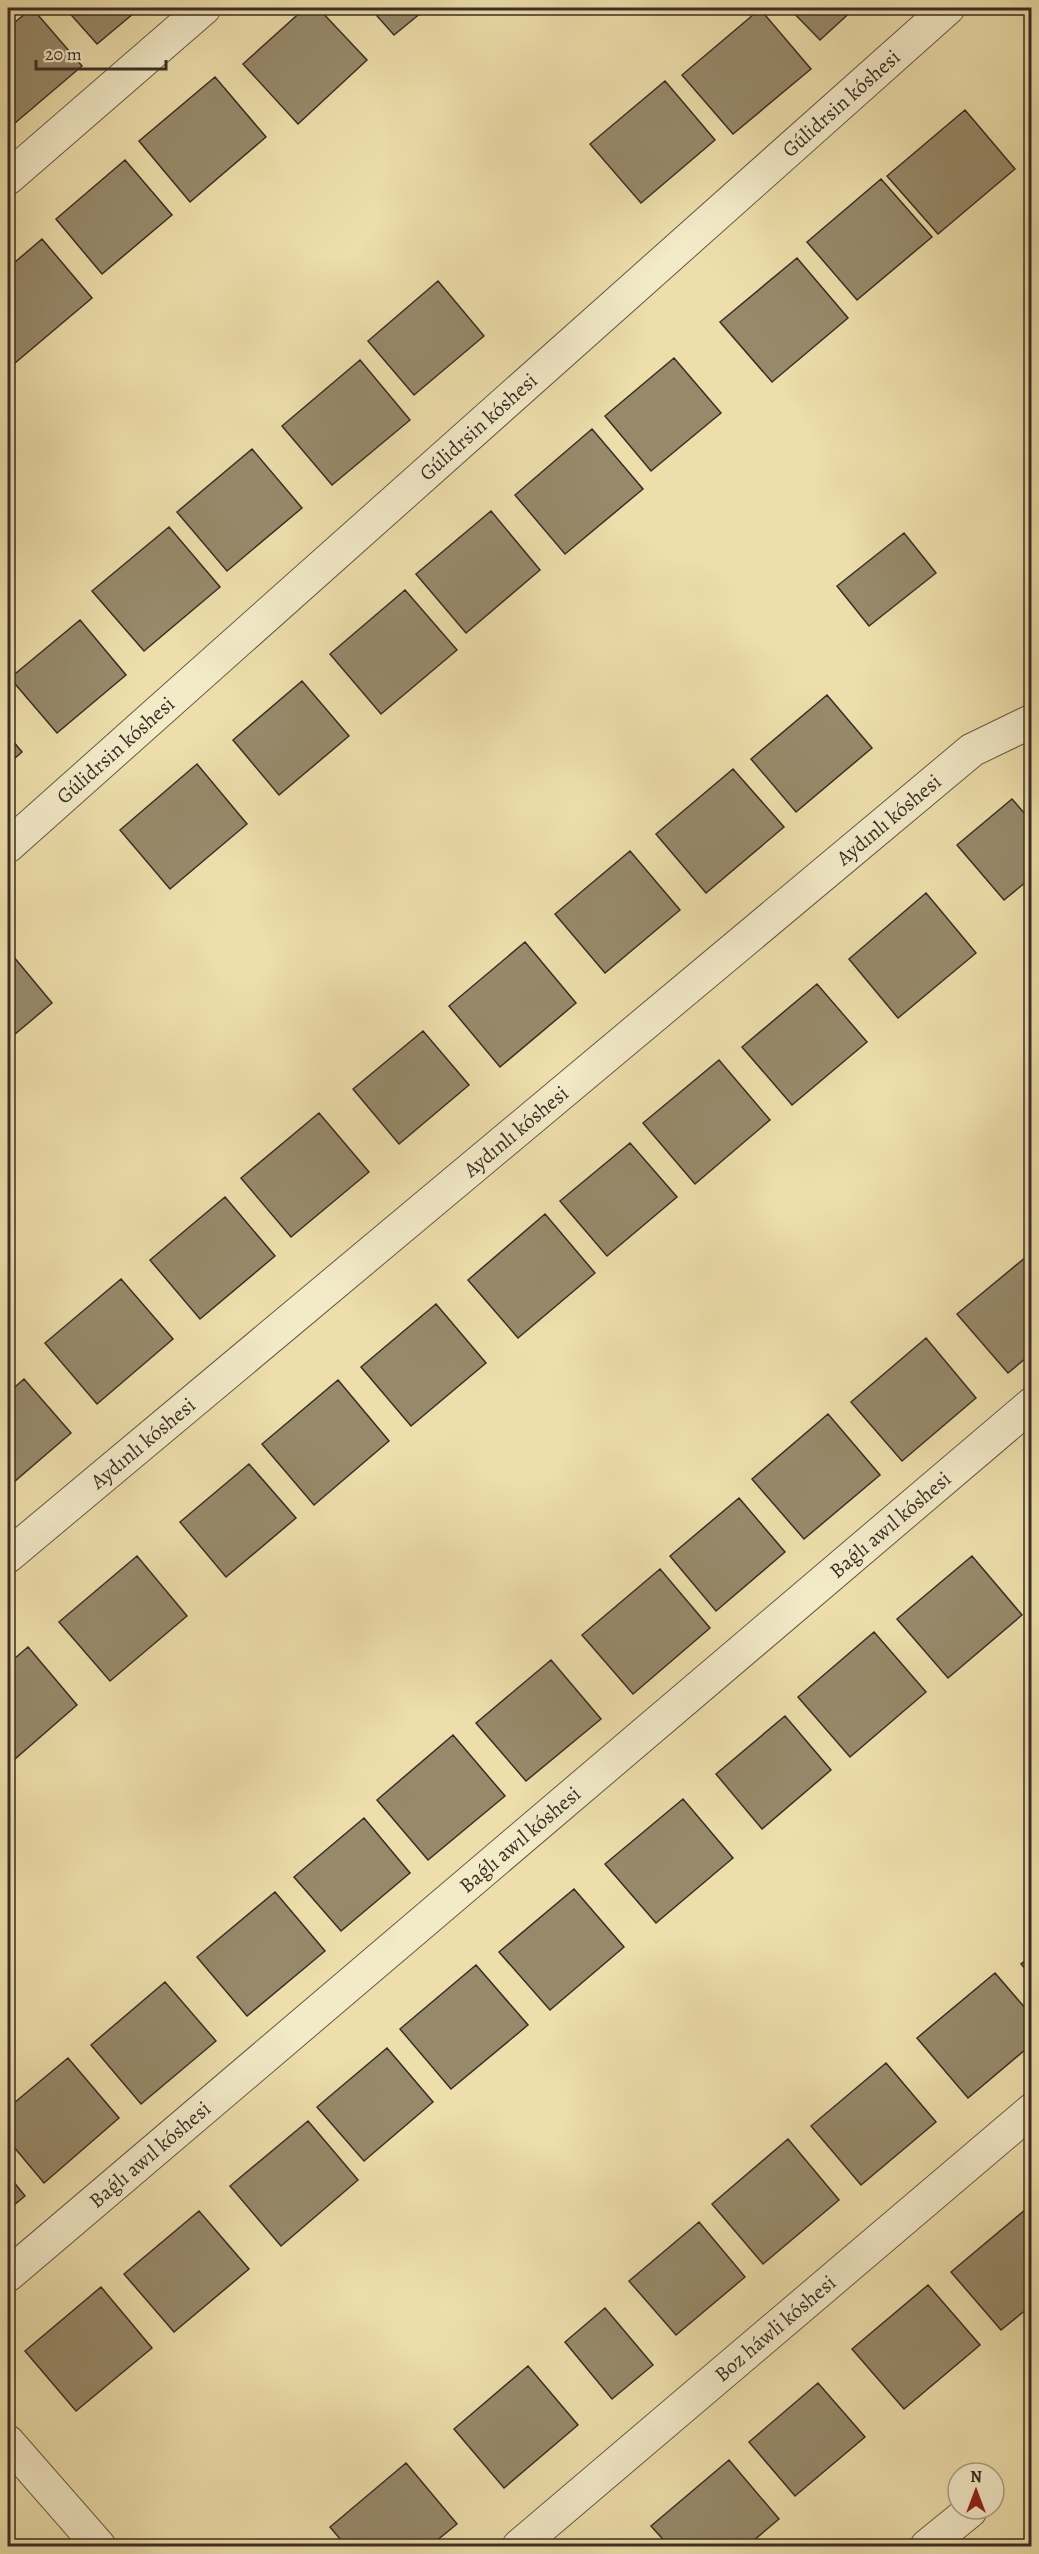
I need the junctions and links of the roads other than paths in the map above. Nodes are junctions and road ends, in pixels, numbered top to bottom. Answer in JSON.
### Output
{"nodes":[{"id":1,"x":204,"y":8,"type":"edge"},
{"id":2,"x":948,"y":8,"type":"edge"},
{"id":3,"x":8,"y":178,"type":"edge"},
{"id":4,"x":1032,"y":721,"type":"edge"},
{"id":5,"x":8,"y":846,"type":"edge"},
{"id":6,"x":1032,"y":1404,"type":"edge"},
{"id":7,"x":8,"y":1556,"type":"edge"},
{"id":8,"x":1032,"y":2110,"type":"edge"},
{"id":9,"x":8,"y":2275,"type":"edge"},
{"id":10,"x":8,"y":2442,"type":"edge"},
{"id":11,"x":958,"y":2521,"type":"edge"},
{"id":12,"x":99,"y":2547,"type":"edge"},
{"id":13,"x":519,"y":2547,"type":"edge"},
{"id":14,"x":927,"y":2547,"type":"edge"}],
"edges":[{"from":1,"to":3,"type":"street"},
{"from":2,"to":5,"type":"street","name":"Gúlidrsin kóshesi"},
{"from":4,"to":7,"type":"street","name":"Aydınlı kóshesi"},
{"from":6,"to":9,"type":"street","name":"Baǵlı awıl kóshesi"},
{"from":8,"to":13,"type":"street","name":"Boz háwli kóshesi"},
{"from":10,"to":12,"type":"street"},
{"from":11,"to":14,"type":"street"}]}
